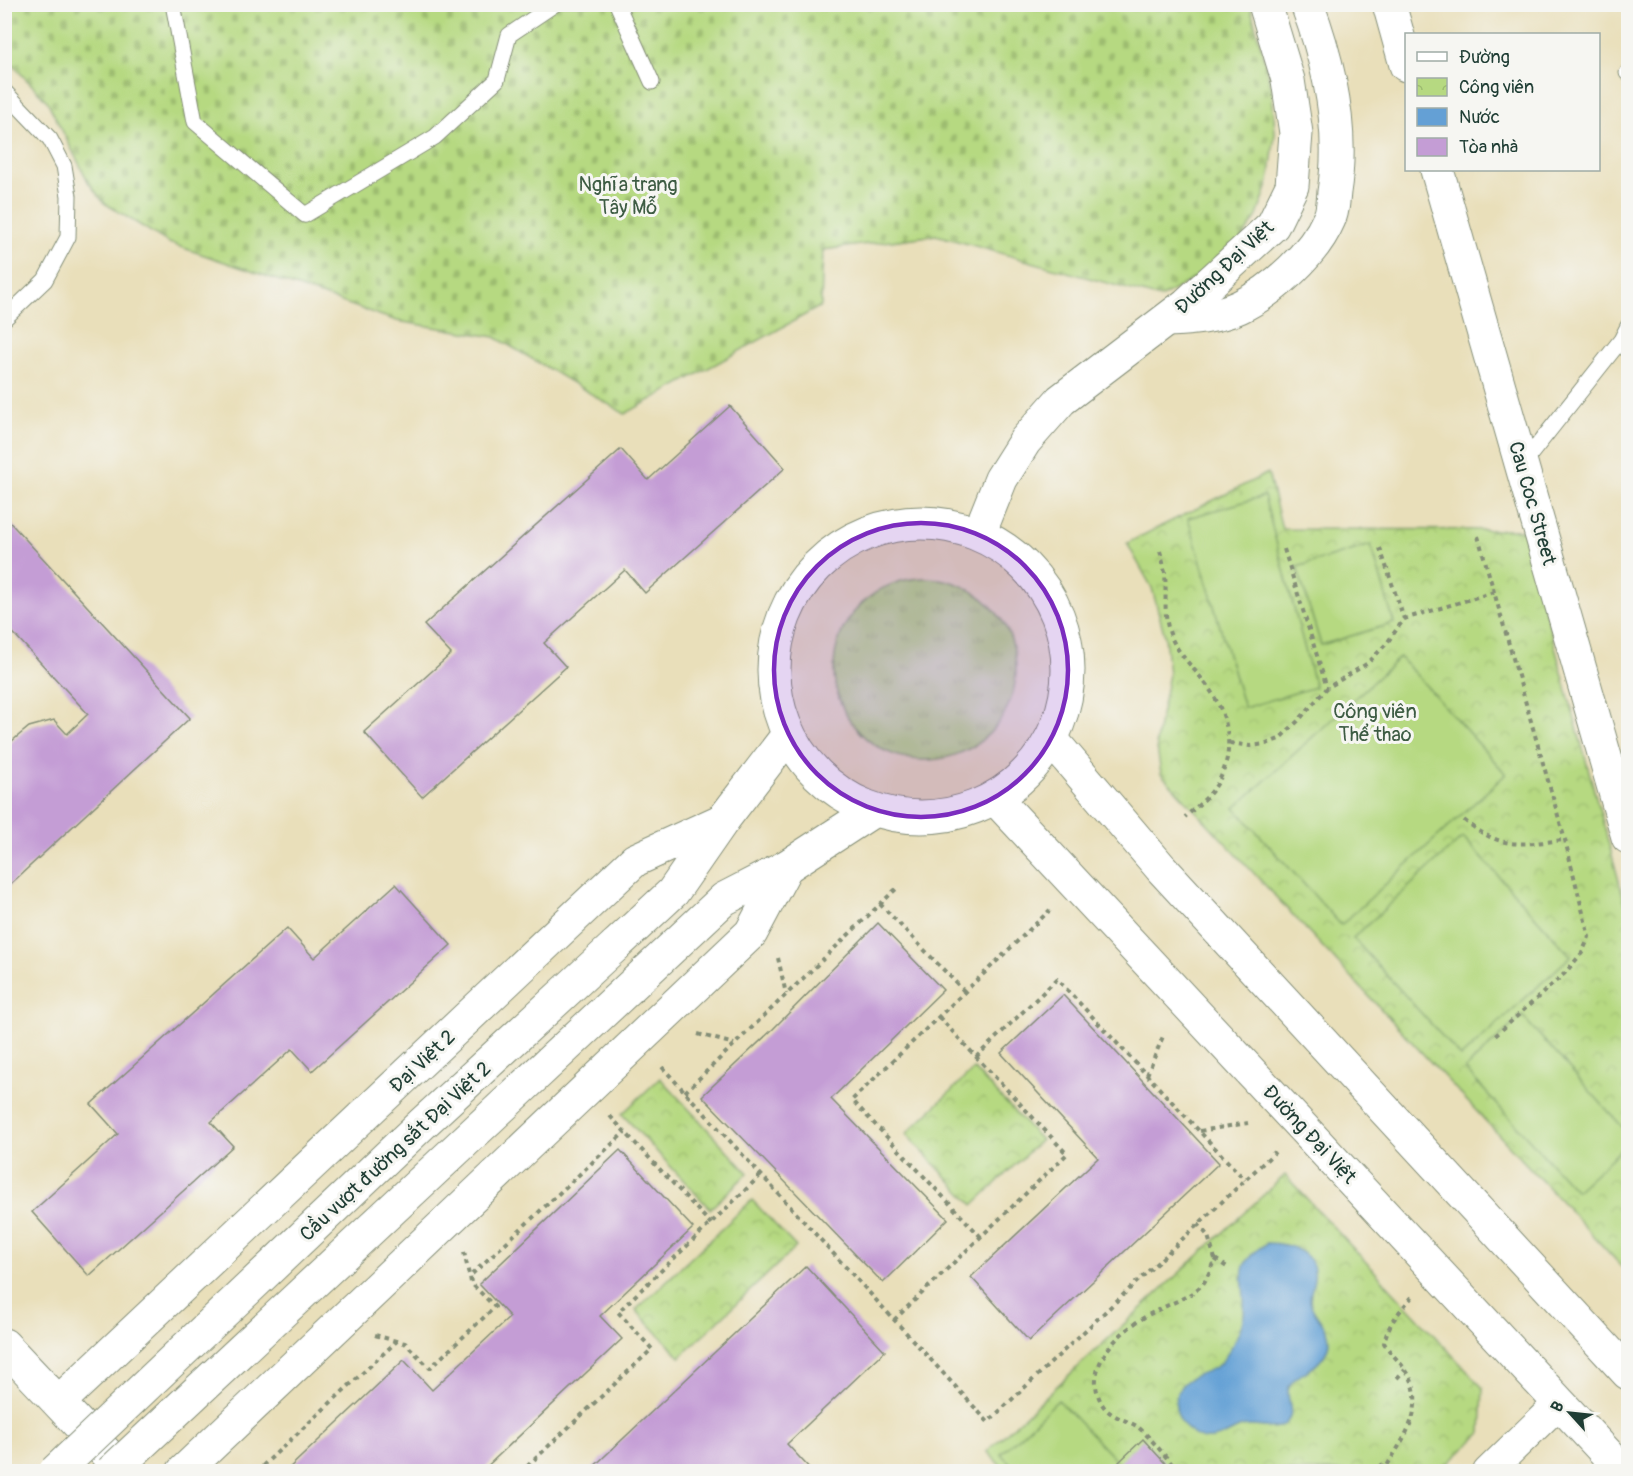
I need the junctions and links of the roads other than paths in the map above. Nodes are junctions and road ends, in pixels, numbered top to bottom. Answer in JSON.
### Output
{"nodes":[{"id":1,"x":173,"y":4,"type":"edge"},
{"id":2,"x":555,"y":4,"type":"edge"},
{"id":3,"x":617,"y":4,"type":"edge"},
{"id":4,"x":1265,"y":4,"type":"edge"},
{"id":5,"x":1307,"y":4,"type":"edge"},
{"id":6,"x":1389,"y":4,"type":"edge"},
{"id":7,"x":1405,"y":58,"type":"edge"},
{"id":8,"x":652,"y":82,"type":"dead end"},
{"id":9,"x":4,"y":91,"type":"edge"},
{"id":10,"x":1437,"y":171,"type":"edge"},
{"id":11,"x":4,"y":319,"type":"edge"},
{"id":12,"x":1167,"y":320,"type":"junction"},
{"id":13,"x":1629,"y":326,"type":"edge"},
{"id":14,"x":1625,"y":342,"type":"edge"},
{"id":15,"x":1522,"y":465,"type":"junction"},
{"id":16,"x":979,"y":534,"type":"junction"},
{"id":17,"x":788,"y":735,"type":"junction"},
{"id":18,"x":1051,"y":739,"type":"junction"},
{"id":19,"x":995,"y":798,"type":"junction"},
{"id":20,"x":1623,"y":798,"type":"edge"},
{"id":21,"x":873,"y":810,"type":"junction"},
{"id":22,"x":723,"y":820,"type":"junction"},
{"id":23,"x":1629,"y":837,"type":"edge"},
{"id":24,"x":786,"y":867,"type":"junction"},
{"id":25,"x":4,"y":1345,"type":"edge"},
{"id":26,"x":1629,"y":1373,"type":"edge"},
{"id":27,"x":60,"y":1401,"type":"junction"},
{"id":28,"x":1559,"y":1404,"type":"junction"},
{"id":29,"x":55,"y":1472,"type":"edge"},
{"id":30,"x":111,"y":1472,"type":"edge"},
{"id":31,"x":124,"y":1472,"type":"edge"},
{"id":32,"x":183,"y":1472,"type":"edge"},
{"id":33,"x":1488,"y":1472,"type":"edge"},
{"id":34,"x":1624,"y":1472,"type":"edge"}],
"edges":[{"from":1,"to":2,"type":"lane"},
{"from":3,"to":8,"type":"lane"},
{"from":4,"to":12,"type":"street","name":"Đường Đại Việt"},
{"from":5,"to":12,"type":"street","name":"Đường Đại Việt"},
{"from":6,"to":7,"type":"street"},
{"from":9,"to":11,"type":"lane"},
{"from":10,"to":15,"type":"street","name":"Cau Coc Street"},
{"from":12,"to":16,"type":"street","name":"Đường Đại Việt"},
{"from":13,"to":14,"type":"lane"},
{"from":14,"to":15,"type":"lane"},
{"from":15,"to":20,"type":"street","name":"Cau Coc Street"},
{"from":16,"to":17,"type":"street"},
{"from":16,"to":18,"type":"street"},
{"from":17,"to":21,"type":"street"},
{"from":17,"to":22,"type":"street","name":"Đại Việt 2"},
{"from":18,"to":19,"type":"street"},
{"from":18,"to":26,"type":"street"},
{"from":19,"to":21,"type":"street"},
{"from":19,"to":28,"type":"street","name":"Đường Đại Việt"},
{"from":20,"to":23,"type":"street","name":"Cau Coc Street"},
{"from":21,"to":24,"type":"street"},
{"from":22,"to":27,"type":"street","name":"Đại Việt 2"},
{"from":22,"to":29,"type":"street","name":"Cầu vượt đường sắt Đại Việt 2","bridge":true},
{"from":24,"to":30,"type":"street","name":"Cầu vượt đường sắt Đại Việt 2","bridge":true},
{"from":24,"to":32,"type":"street"},
{"from":25,"to":27,"type":"street"},
{"from":27,"to":31,"type":"street"},
{"from":28,"to":33,"type":"street"},
{"from":28,"to":34,"type":"street","name":"Đường Đại Việt"}]}
